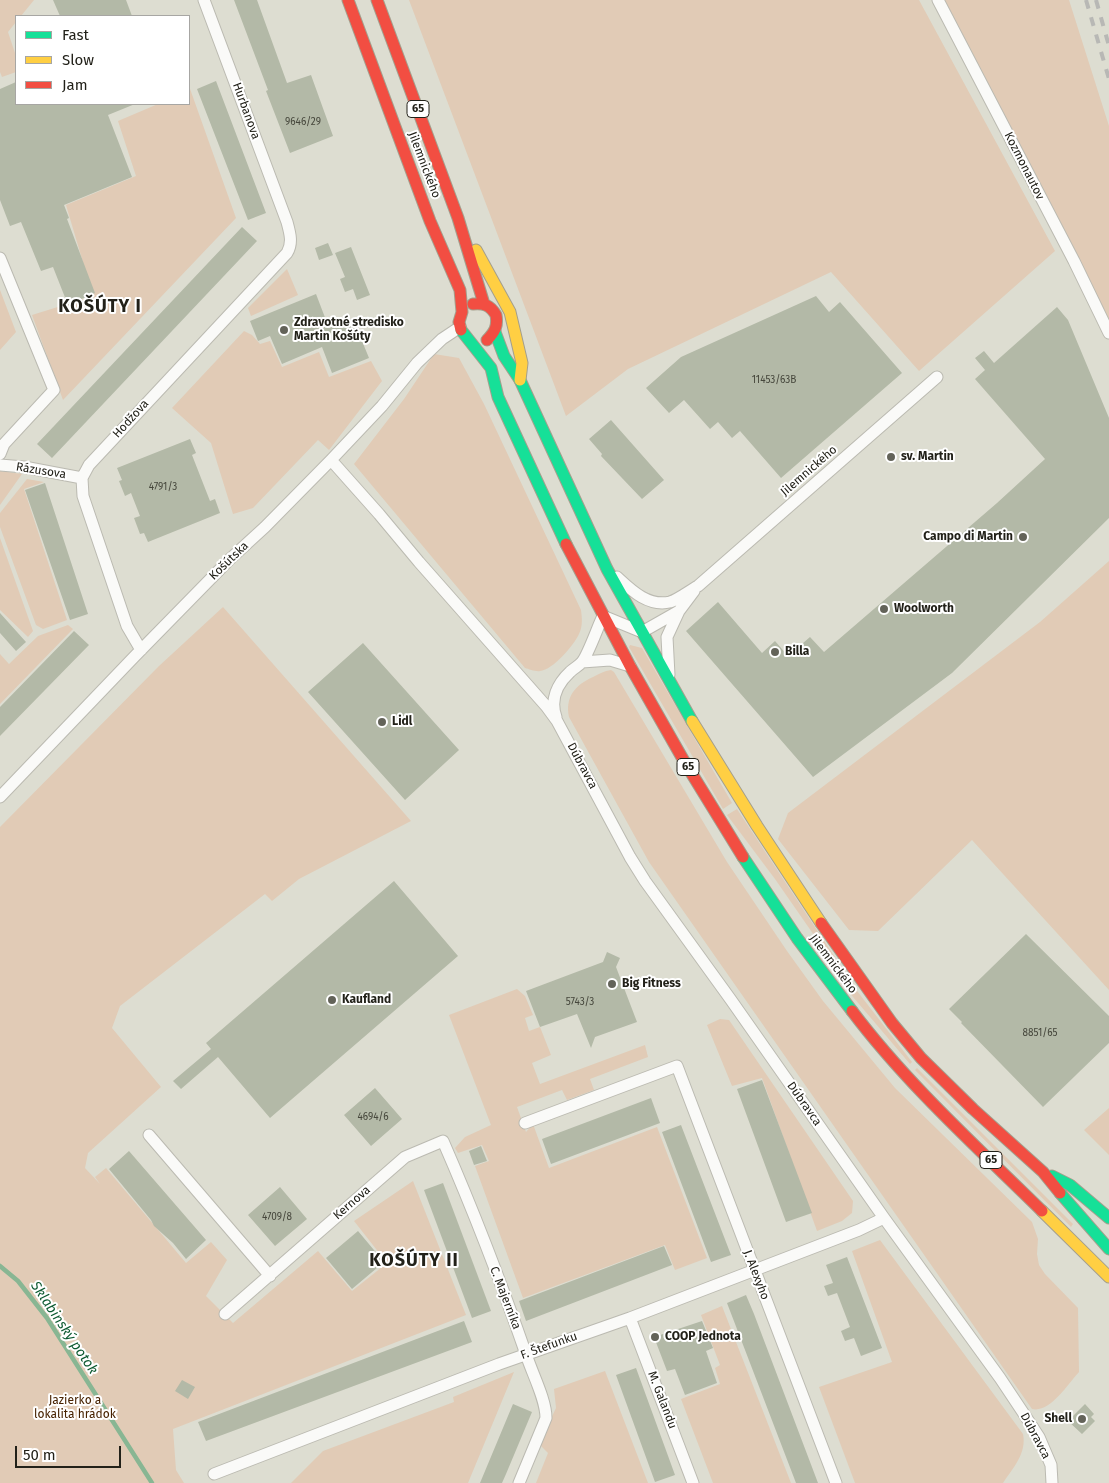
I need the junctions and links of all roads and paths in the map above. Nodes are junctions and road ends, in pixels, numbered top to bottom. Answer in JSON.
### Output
{"nodes":[{"id":1,"x":204,"y":0,"type":"edge"},
{"id":2,"x":348,"y":0,"type":"edge"},
{"id":3,"x":377,"y":0,"type":"edge"},
{"id":4,"x":938,"y":0,"type":"edge"},
{"id":5,"x":458,"y":218,"type":"junction"},
{"id":6,"x":287,"y":222,"type":"joint"},
{"id":7,"x":0,"y":258,"type":"edge"},
{"id":8,"x":484,"y":304,"type":"junction"},
{"id":9,"x":462,"y":312,"type":"junction"},
{"id":10,"x":460,"y":328,"type":"junction"},
{"id":11,"x":495,"y":332,"type":"junction"},
{"id":12,"x":1109,"y":333,"type":"edge"},
{"id":13,"x":472,"y":340,"type":"junction"},
{"id":14,"x":937,"y":377,"type":"dead end"},
{"id":15,"x":520,"y":380,"type":"junction"},
{"id":16,"x":0,"y":454,"type":"edge"},
{"id":17,"x":331,"y":460,"type":"junction"},
{"id":18,"x":0,"y":465,"type":"edge"},
{"id":19,"x":82,"y":478,"type":"junction"},
{"id":20,"x":607,"y":568,"type":"junction"},
{"id":21,"x":698,"y":586,"type":"junction"},
{"id":22,"x":679,"y":611,"type":"junction"},
{"id":23,"x":602,"y":616,"type":"junction"},
{"id":24,"x":642,"y":632,"type":"junction"},
{"id":25,"x":141,"y":650,"type":"junction"},
{"id":26,"x":582,"y":662,"type":"junction"},
{"id":27,"x":630,"y":666,"type":"junction"},
{"id":28,"x":669,"y":682,"type":"junction"},
{"id":29,"x":557,"y":721,"type":"junction"},
{"id":30,"x":0,"y":797,"type":"edge"},
{"id":31,"x":525,"y":1122,"type":"dead end"},
{"id":32,"x":149,"y":1135,"type":"dead end"},
{"id":33,"x":443,"y":1142,"type":"joint"},
{"id":34,"x":1042,"y":1172,"type":"junction"},
{"id":35,"x":884,"y":1218,"type":"junction"},
{"id":36,"x":1109,"y":1218,"type":"edge"},
{"id":37,"x":1109,"y":1249,"type":"edge"},
{"id":38,"x":754,"y":1270,"type":"junction"},
{"id":39,"x":270,"y":1276,"type":"junction"},
{"id":40,"x":1109,"y":1277,"type":"edge"},
{"id":41,"x":225,"y":1314,"type":"dead end"},
{"id":42,"x":630,"y":1318,"type":"junction"},
{"id":43,"x":526,"y":1355,"type":"junction"},
{"id":44,"x":214,"y":1474,"type":"dead end"},
{"id":45,"x":519,"y":1483,"type":"edge"},
{"id":46,"x":693,"y":1483,"type":"edge"},
{"id":47,"x":836,"y":1483,"type":"edge"},
{"id":48,"x":1052,"y":1483,"type":"edge"}],
"edges":[{"from":1,"to":6,"type":"street","name":"Hurbanova"},
{"from":2,"to":9,"type":"main road","name":"Jilemnického","number":"65"},
{"from":3,"to":5,"type":"main road","name":"Jilemnického","number":"65"},
{"from":4,"to":12,"type":"street","name":"Kozmonautov"},
{"from":5,"to":8,"type":"main road","name":"Jilemnického","number":"65"},
{"from":5,"to":15,"type":"main road","name":"Jilemnického","number":"65"},
{"from":6,"to":19,"type":"street","name":"Hodžova"},
{"from":7,"to":16,"type":"street"},
{"from":8,"to":9,"type":"main road"},
{"from":8,"to":11,"type":"main road","name":"Jilemnického","number":"65"},
{"from":9,"to":10,"type":"main road","name":"Jilemnického","number":"65"},
{"from":10,"to":13,"type":"main road","name":"Jilemnického","number":"65"},
{"from":10,"to":17,"type":"street","name":"Košútska"},
{"from":11,"to":13,"type":"main road"},
{"from":11,"to":15,"type":"main road","name":"Jilemnického","number":"65"},
{"from":13,"to":23,"type":"main road","name":"Jilemnického","number":"65"},
{"from":14,"to":21,"type":"street","name":"Jilemnického"},
{"from":15,"to":20,"type":"main road","name":"Jilemnického","number":"65"},
{"from":17,"to":25,"type":"street","name":"Košútska"},
{"from":17,"to":29,"type":"street","name":"Dúbravca"},
{"from":18,"to":19,"type":"street","name":"Rázusova"},
{"from":19,"to":25,"type":"street"},
{"from":20,"to":21,"type":"street","name":"Jilemnického"},
{"from":20,"to":24,"type":"main road","name":"Jilemnického","number":"65"},
{"from":21,"to":22,"type":"street","name":"Jilemnického"},
{"from":22,"to":24,"type":"street","name":"Jilemnického"},
{"from":22,"to":28,"type":"street","name":"Jilemnického"},
{"from":23,"to":24,"type":"street"},
{"from":23,"to":26,"type":"street","name":"Dúbravca"},
{"from":23,"to":27,"type":"main road","name":"Jilemnického","number":"65"},
{"from":24,"to":28,"type":"main road","name":"Jilemnického","number":"65"},
{"from":25,"to":30,"type":"street","name":"Košútska"},
{"from":26,"to":27,"type":"street"},
{"from":26,"to":29,"type":"street","name":"Dúbravca"},
{"from":27,"to":40,"type":"main road","name":"Jilemnického","number":"65"},
{"from":28,"to":34,"type":"main road","name":"Jilemnického","number":"65"},
{"from":29,"to":35,"type":"street","name":"Dúbravca"},
{"from":31,"to":38,"type":"street","name":"J. Alexyho"},
{"from":32,"to":39,"type":"street"},
{"from":33,"to":39,"type":"street","name":"Kernova"},
{"from":33,"to":43,"type":"street","name":"C. Majerníka"},
{"from":34,"to":36,"type":"main road"},
{"from":34,"to":37,"type":"main road","name":"Jilemnického","number":"65"},
{"from":35,"to":38,"type":"street","name":"F. Štefunku"},
{"from":35,"to":48,"type":"street","name":"Dúbravca"},
{"from":38,"to":42,"type":"street","name":"F. Štefunku"},
{"from":38,"to":47,"type":"street","name":"J. Alexyho"},
{"from":39,"to":41,"type":"street","name":"Kernova"},
{"from":42,"to":43,"type":"street","name":"F. Štefunku"},
{"from":42,"to":46,"type":"street","name":"M. Galandu"},
{"from":43,"to":44,"type":"street","name":"F. Štefunku"},
{"from":43,"to":45,"type":"street","name":"C. Majerníka"}]}
